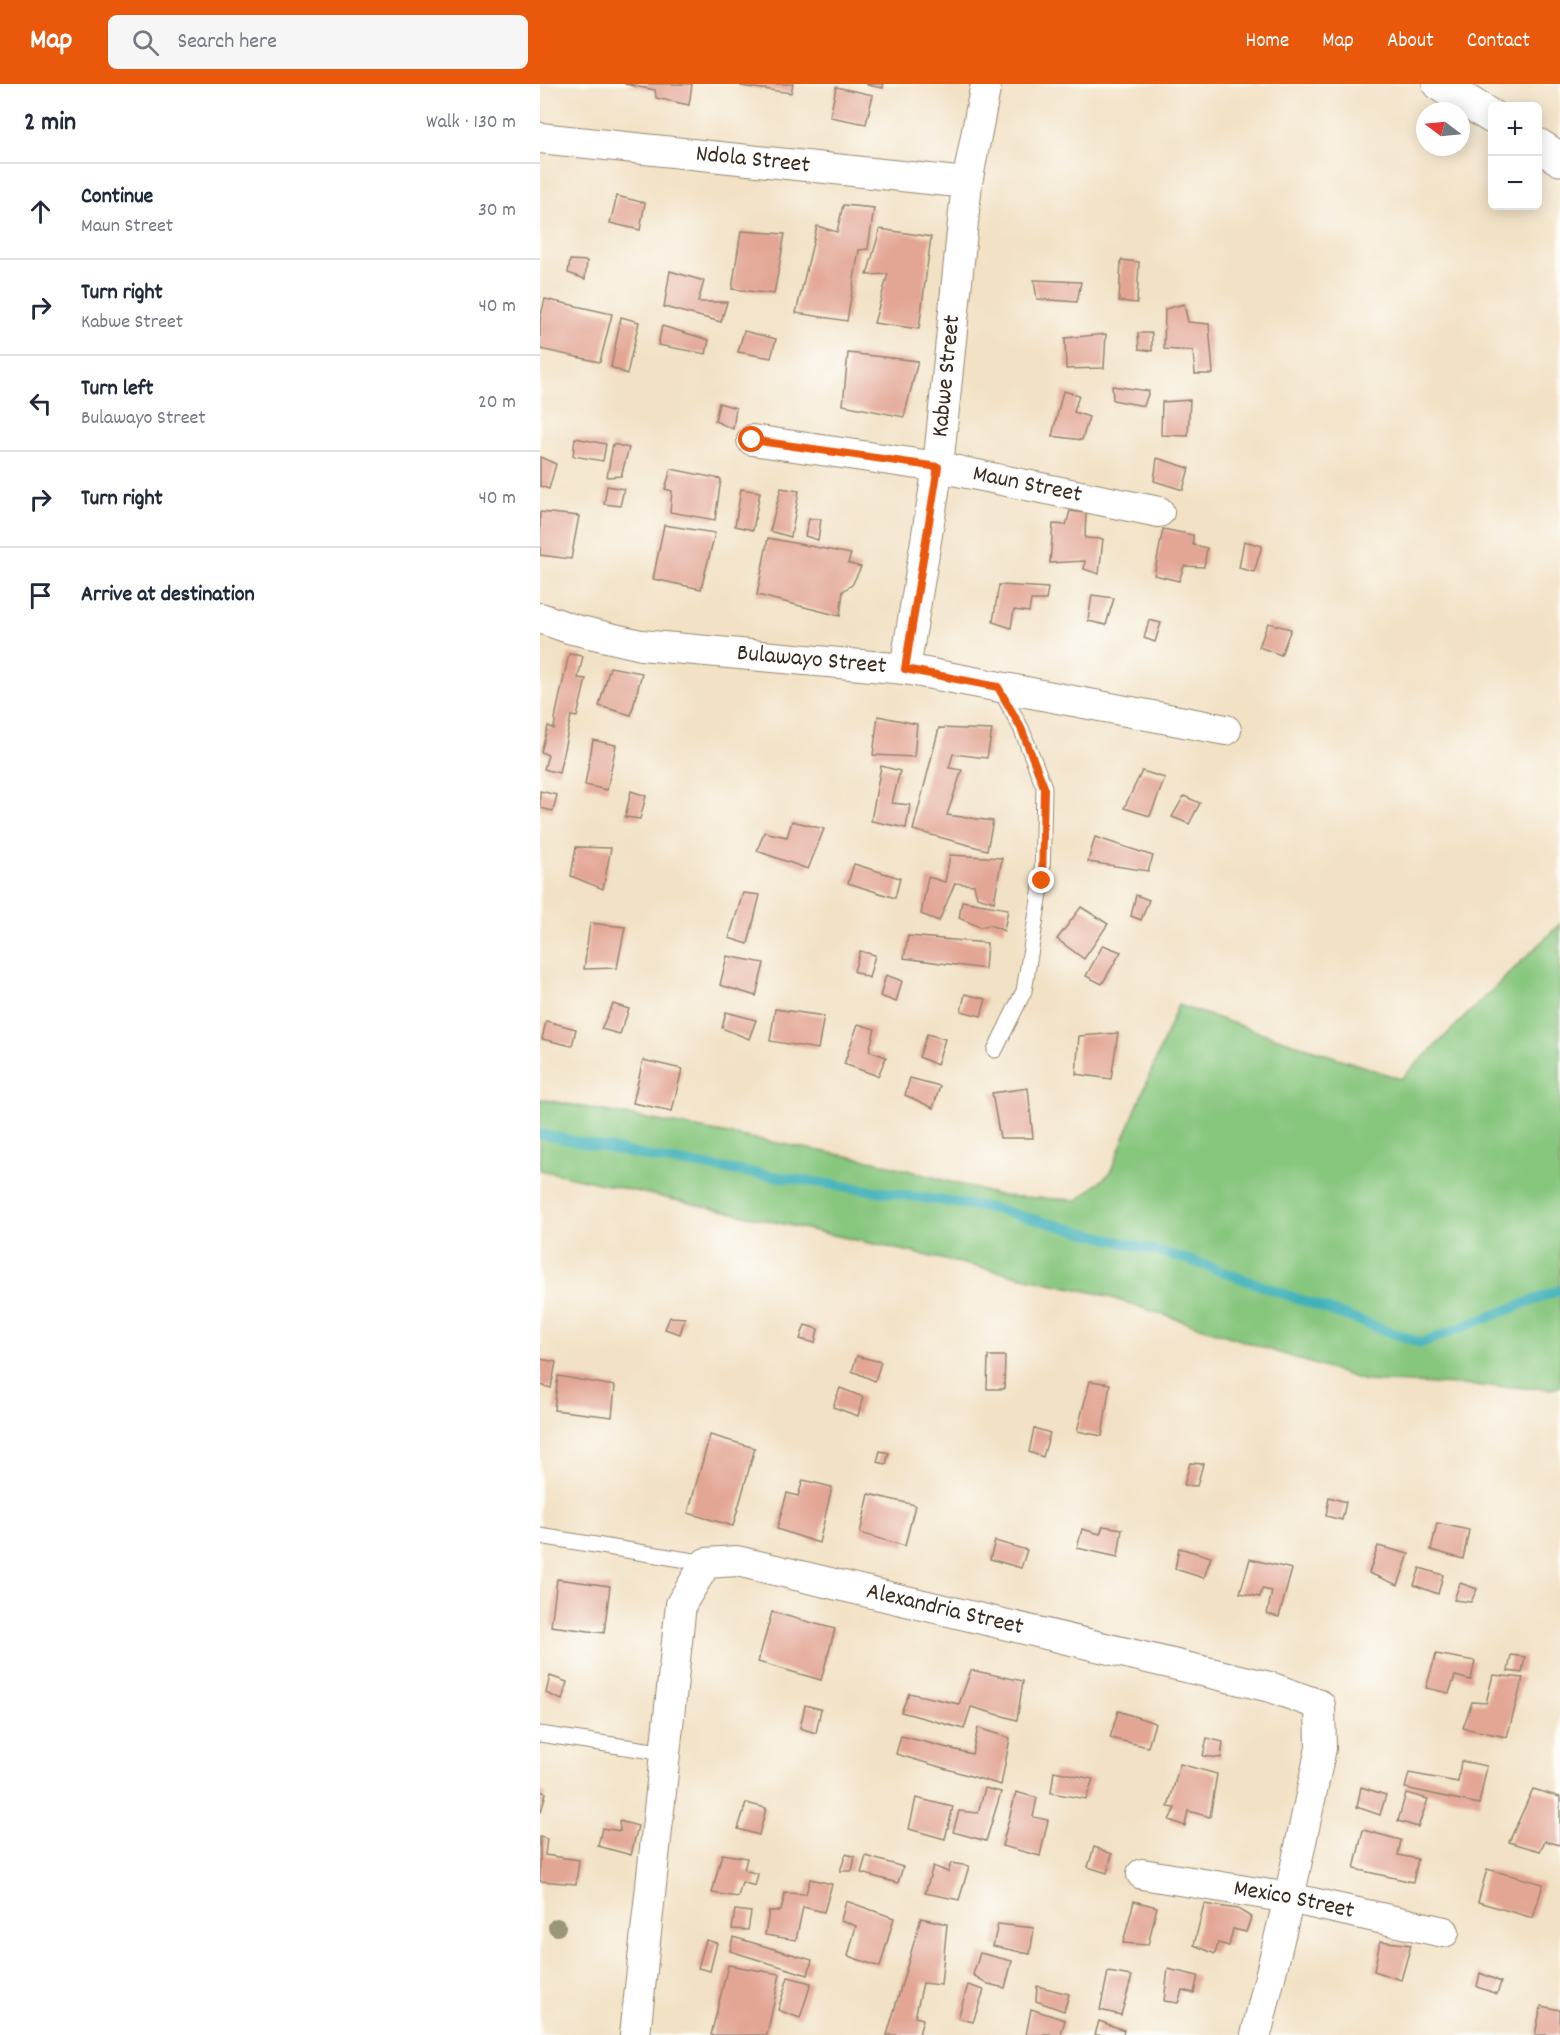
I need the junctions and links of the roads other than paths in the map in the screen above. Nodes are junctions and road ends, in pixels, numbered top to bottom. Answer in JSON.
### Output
{"nodes":[{"id":1,"x":986,"y":84,"type":"edge"},
{"id":2,"x":1439,"y":84,"type":"edge"},
{"id":3,"x":1488,"y":115,"type":"edge"},
{"id":4,"x":540,"y":138,"type":"edge"},
{"id":5,"x":1542,"y":148,"type":"edge"},
{"id":6,"x":1560,"y":159,"type":"edge"},
{"id":7,"x":967,"y":183,"type":"junction"},
{"id":8,"x":752,"y":440,"type":"dead end"},
{"id":9,"x":938,"y":467,"type":"junction"},
{"id":10,"x":1159,"y":513,"type":"dead end"},
{"id":11,"x":540,"y":618,"type":"edge"},
{"id":12,"x":905,"y":669,"type":"junction"},
{"id":13,"x":998,"y":687,"type":"junction"},
{"id":14,"x":1226,"y":730,"type":"dead end"},
{"id":15,"x":995,"y":1050,"type":"dead end"},
{"id":16,"x":540,"y":1536,"type":"edge"},
{"id":17,"x":706,"y":1563,"type":"junction"},
{"id":18,"x":540,"y":1734,"type":"edge"},
{"id":19,"x":666,"y":1753,"type":"junction"},
{"id":20,"x":1142,"y":1874,"type":"dead end"},
{"id":21,"x":1289,"y":1898,"type":"junction"},
{"id":22,"x":1444,"y":1932,"type":"dead end"},
{"id":23,"x":635,"y":2035,"type":"edge"},
{"id":24,"x":1256,"y":2035,"type":"edge"}],
"edges":[{"from":1,"to":7,"type":"street","name":"Kabwe Street"},
{"from":2,"to":3,"type":"street"},
{"from":4,"to":7,"type":"street","name":"Ndola Street"},
{"from":5,"to":6,"type":"street"},
{"from":7,"to":9,"type":"street","name":"Kabwe Street"},
{"from":8,"to":9,"type":"street","name":"Maun Street"},
{"from":9,"to":10,"type":"street","name":"Maun Street"},
{"from":9,"to":12,"type":"street","name":"Kabwe Street"},
{"from":11,"to":12,"type":"street","name":"Bulawayo Street"},
{"from":12,"to":13,"type":"street","name":"Bulawayo Street"},
{"from":13,"to":14,"type":"street","name":"Bulawayo Street"},
{"from":13,"to":15,"type":"lane"},
{"from":16,"to":17,"type":"lane"},
{"from":17,"to":19,"type":"street"},
{"from":17,"to":21,"type":"street","name":"Alexandria Street"},
{"from":18,"to":19,"type":"lane"},
{"from":19,"to":23,"type":"street"},
{"from":20,"to":21,"type":"street","name":"Mexico Street"},
{"from":21,"to":22,"type":"street","name":"Mexico Street"},
{"from":21,"to":24,"type":"street","name":"Alexandria Street"}]}
